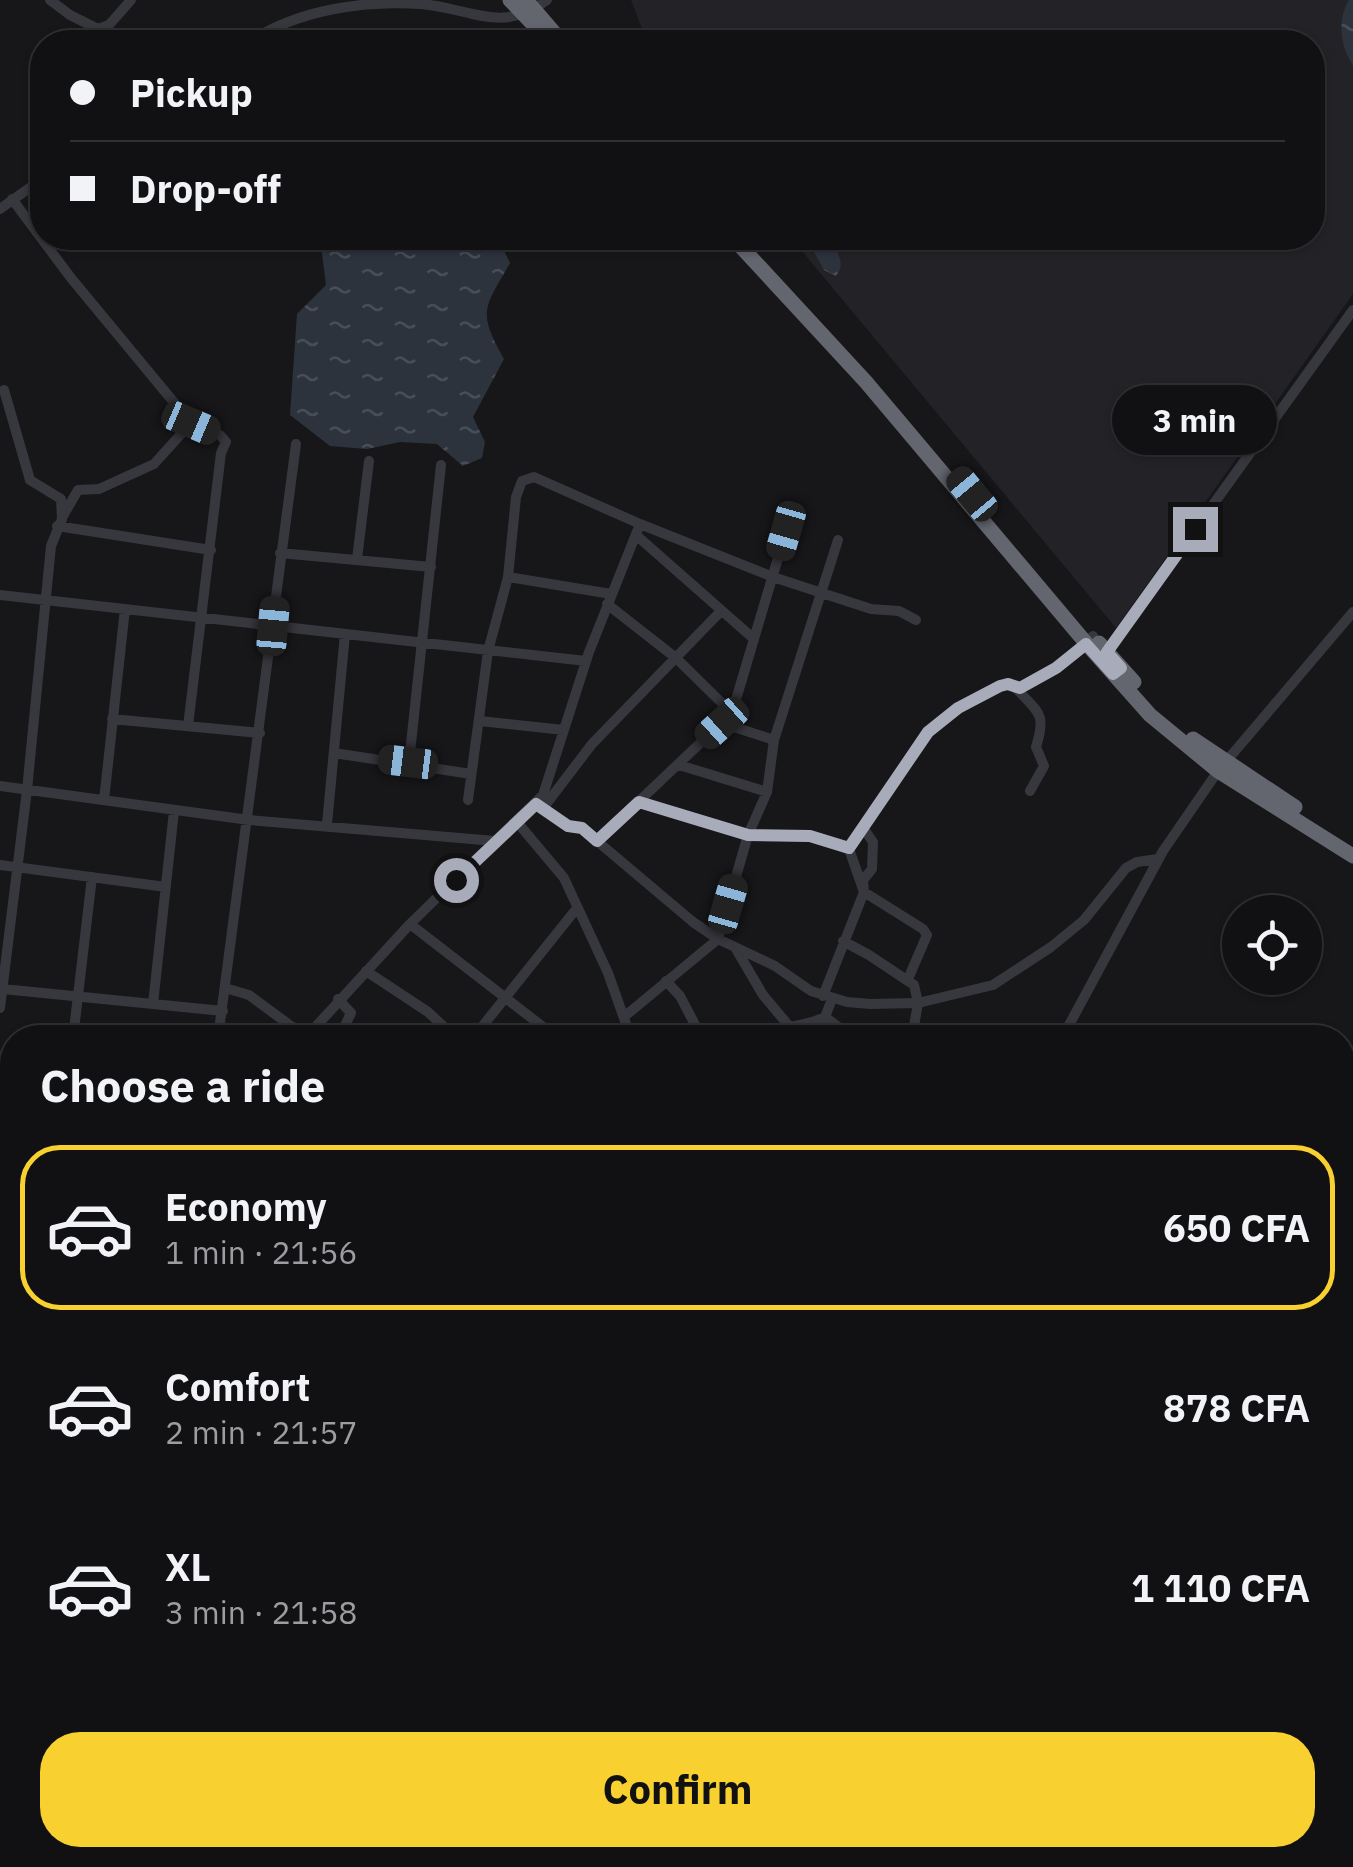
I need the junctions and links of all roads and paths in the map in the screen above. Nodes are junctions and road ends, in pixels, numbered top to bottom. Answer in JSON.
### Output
{"nodes":[{"id":1,"x":50,"y":0,"type":"edge"},
{"id":2,"x":131,"y":0,"type":"edge"},
{"id":3,"x":526,"y":5,"type":"edge"},
{"id":4,"x":274,"y":30,"type":"edge"},
{"id":5,"x":542,"y":30,"type":"edge"},
{"id":6,"x":550,"y":30,"type":"edge"},
{"id":7,"x":30,"y":187,"type":"edge"},
{"id":8,"x":12,"y":199,"type":"junction"},
{"id":9,"x":0,"y":209,"type":"edge"},
{"id":10,"x":30,"y":223,"type":"edge"},
{"id":11,"x":50,"y":250,"type":"edge"},
{"id":12,"x":744,"y":250,"type":"edge"},
{"id":13,"x":757,"y":250,"type":"edge"},
{"id":14,"x":1353,"y":310,"type":"edge"},
{"id":15,"x":1,"y":390,"type":"edge"},
{"id":16,"x":191,"y":423,"type":"junction"},
{"id":17,"x":296,"y":444,"type":"dead end"},
{"id":18,"x":369,"y":460,"type":"dead end"},
{"id":19,"x":441,"y":465,"type":"dead end"},
{"id":20,"x":60,"y":523,"type":"junction"},
{"id":21,"x":638,"y":530,"type":"junction"},
{"id":22,"x":786,"y":531,"type":"dead end"},
{"id":23,"x":838,"y":540,"type":"dead end"},
{"id":24,"x":211,"y":550,"type":"junction"},
{"id":25,"x":280,"y":552,"type":"junction"},
{"id":26,"x":357,"y":559,"type":"junction"},
{"id":27,"x":431,"y":566,"type":"junction"},
{"id":28,"x":508,"y":577,"type":"junction"},
{"id":29,"x":773,"y":577,"type":"junction"},
{"id":30,"x":822,"y":592,"type":"junction"},
{"id":31,"x":0,"y":595,"type":"edge"},
{"id":32,"x":45,"y":599,"type":"junction"},
{"id":33,"x":609,"y":599,"type":"junction"},
{"id":34,"x":126,"y":608,"type":"junction"},
{"id":35,"x":720,"y":611,"type":"junction"},
{"id":36,"x":1353,"y":612,"type":"edge"},
{"id":37,"x":200,"y":617,"type":"junction"},
{"id":38,"x":916,"y":620,"type":"dead end"},
{"id":39,"x":273,"y":626,"type":"junction"},
{"id":40,"x":345,"y":634,"type":"junction"},
{"id":41,"x":754,"y":640,"type":"junction"},
{"id":42,"x":1090,"y":640,"type":"junction"},
{"id":43,"x":422,"y":643,"type":"junction"},
{"id":44,"x":488,"y":650,"type":"junction"},
{"id":45,"x":1107,"y":652,"type":"junction"},
{"id":46,"x":676,"y":658,"type":"junction"},
{"id":47,"x":586,"y":662,"type":"junction"},
{"id":48,"x":1117,"y":671,"type":"junction"},
{"id":49,"x":1014,"y":686,"type":"junction"},
{"id":50,"x":732,"y":712,"type":"junction"},
{"id":51,"x":112,"y":718,"type":"junction"},
{"id":52,"x":480,"y":721,"type":"junction"},
{"id":53,"x":722,"y":723,"type":"junction"},
{"id":54,"x":188,"y":726,"type":"junction"},
{"id":55,"x":564,"y":730,"type":"junction"},
{"id":56,"x":260,"y":733,"type":"junction"},
{"id":57,"x":774,"y":740,"type":"junction"},
{"id":58,"x":334,"y":753,"type":"junction"},
{"id":59,"x":408,"y":762,"type":"junction"},
{"id":60,"x":678,"y":765,"type":"junction"},
{"id":61,"x":1222,"y":767,"type":"junction"},
{"id":62,"x":471,"y":774,"type":"junction"},
{"id":63,"x":0,"y":786,"type":"edge"},
{"id":64,"x":26,"y":790,"type":"junction"},
{"id":65,"x":1030,"y":791,"type":"dead end"},
{"id":66,"x":766,"y":792,"type":"junction"},
{"id":67,"x":104,"y":800,"type":"junction"},
{"id":68,"x":468,"y":800,"type":"dead end"},
{"id":69,"x":639,"y":802,"type":"junction"},
{"id":70,"x":540,"y":806,"type":"junction"},
{"id":71,"x":174,"y":811,"type":"junction"},
{"id":72,"x":249,"y":820,"type":"junction"},
{"id":73,"x":518,"y":822,"type":"junction"},
{"id":74,"x":327,"y":824,"type":"junction"},
{"id":75,"x":864,"y":830,"type":"junction"},
{"id":76,"x":748,"y":835,"type":"junction"},
{"id":77,"x":495,"y":840,"type":"junction"},
{"id":78,"x":597,"y":841,"type":"junction"},
{"id":79,"x":1353,"y":844,"type":"edge"},
{"id":80,"x":849,"y":848,"type":"junction"},
{"id":81,"x":1353,"y":856,"type":"edge"},
{"id":82,"x":1158,"y":859,"type":"junction"},
{"id":83,"x":0,"y":865,"type":"edge"},
{"id":84,"x":17,"y":867,"type":"junction"},
{"id":85,"x":92,"y":877,"type":"junction"},
{"id":86,"x":166,"y":886,"type":"junction"},
{"id":87,"x":864,"y":892,"type":"junction"},
{"id":88,"x":577,"y":908,"type":"junction"},
{"id":89,"x":410,"y":924,"type":"junction"},
{"id":90,"x":718,"y":939,"type":"junction"},
{"id":91,"x":843,"y":942,"type":"junction"},
{"id":92,"x":736,"y":948,"type":"junction"},
{"id":93,"x":366,"y":970,"type":"junction"},
{"id":94,"x":908,"y":979,"type":"junction"},
{"id":95,"x":666,"y":981,"type":"junction"},
{"id":96,"x":225,"y":988,"type":"junction"},
{"id":97,"x":3,"y":990,"type":"junction"},
{"id":98,"x":828,"y":997,"type":"junction"},
{"id":99,"x":77,"y":998,"type":"junction"},
{"id":100,"x":505,"y":998,"type":"junction"},
{"id":101,"x":338,"y":999,"type":"junction"},
{"id":102,"x":918,"y":1003,"type":"junction"},
{"id":103,"x":153,"y":1004,"type":"junction"},
{"id":104,"x":0,"y":1008,"type":"edge"},
{"id":105,"x":222,"y":1011,"type":"junction"},
{"id":106,"x":625,"y":1016,"type":"junction"},
{"id":107,"x":826,"y":1016,"type":"junction"},
{"id":108,"x":74,"y":1025,"type":"edge"},
{"id":109,"x":220,"y":1025,"type":"edge"},
{"id":110,"x":290,"y":1025,"type":"edge"},
{"id":111,"x":316,"y":1025,"type":"edge"},
{"id":112,"x":346,"y":1025,"type":"edge"},
{"id":113,"x":442,"y":1025,"type":"edge"},
{"id":114,"x":483,"y":1025,"type":"edge"},
{"id":115,"x":540,"y":1025,"type":"edge"},
{"id":116,"x":627,"y":1025,"type":"edge"},
{"id":117,"x":695,"y":1025,"type":"edge"},
{"id":118,"x":786,"y":1025,"type":"edge"},
{"id":119,"x":805,"y":1025,"type":"edge"},
{"id":120,"x":837,"y":1025,"type":"edge"},
{"id":121,"x":914,"y":1025,"type":"edge"},
{"id":122,"x":1069,"y":1025,"type":"edge"}],
"edges":[{"from":1,"to":2,"type":"street"},
{"from":3,"to":4,"type":"street"},
{"from":3,"to":5,"type":"highway"},
{"from":3,"to":6,"type":"highway"},
{"from":7,"to":8,"type":"street"},
{"from":8,"to":9,"type":"street"},
{"from":8,"to":10,"type":"street"},
{"from":11,"to":16,"type":"street"},
{"from":12,"to":42,"type":"highway"},
{"from":13,"to":42,"type":"highway"},
{"from":14,"to":45,"type":"street"},
{"from":15,"to":20,"type":"street"},
{"from":16,"to":20,"type":"street"},
{"from":16,"to":24,"type":"street"},
{"from":17,"to":25,"type":"street"},
{"from":18,"to":26,"type":"street"},
{"from":19,"to":27,"type":"street"},
{"from":20,"to":24,"type":"street"},
{"from":20,"to":32,"type":"street"},
{"from":21,"to":28,"type":"street"},
{"from":21,"to":29,"type":"street"},
{"from":21,"to":33,"type":"street"},
{"from":21,"to":35,"type":"street"},
{"from":22,"to":29,"type":"street"},
{"from":23,"to":30,"type":"street"},
{"from":24,"to":37,"type":"street"},
{"from":25,"to":26,"type":"street"},
{"from":25,"to":39,"type":"street"},
{"from":26,"to":27,"type":"street"},
{"from":27,"to":43,"type":"street"},
{"from":28,"to":33,"type":"street"},
{"from":28,"to":44,"type":"street"},
{"from":29,"to":30,"type":"street"},
{"from":29,"to":41,"type":"street"},
{"from":30,"to":38,"type":"street"},
{"from":30,"to":57,"type":"street"},
{"from":31,"to":32,"type":"street"},
{"from":32,"to":34,"type":"street"},
{"from":32,"to":64,"type":"street"},
{"from":33,"to":46,"type":"street"},
{"from":33,"to":47,"type":"street"},
{"from":34,"to":37,"type":"street"},
{"from":34,"to":51,"type":"street"},
{"from":35,"to":41,"type":"street"},
{"from":35,"to":46,"type":"street"},
{"from":36,"to":61,"type":"street"},
{"from":37,"to":39,"type":"street"},
{"from":37,"to":54,"type":"street"},
{"from":39,"to":40,"type":"street"},
{"from":39,"to":56,"type":"street"},
{"from":40,"to":43,"type":"street"},
{"from":40,"to":58,"type":"street"},
{"from":41,"to":50,"type":"street"},
{"from":42,"to":45,"type":"highway"},
{"from":42,"to":48,"type":"highway"},
{"from":42,"to":49,"type":"street"},
{"from":43,"to":44,"type":"street"},
{"from":43,"to":59,"type":"street"},
{"from":44,"to":47,"type":"street"},
{"from":44,"to":52,"type":"street"},
{"from":45,"to":48,"type":"highway"},
{"from":46,"to":50,"type":"street"},
{"from":46,"to":70,"type":"street"},
{"from":47,"to":55,"type":"street"},
{"from":48,"to":61,"type":"highway"},
{"from":49,"to":65,"type":"street"},
{"from":49,"to":75,"type":"street"},
{"from":50,"to":53,"type":"street"},
{"from":51,"to":54,"type":"street"},
{"from":51,"to":67,"type":"street"},
{"from":52,"to":55,"type":"street"},
{"from":52,"to":62,"type":"street"},
{"from":53,"to":57,"type":"street"},
{"from":53,"to":60,"type":"street"},
{"from":54,"to":56,"type":"street"},
{"from":55,"to":70,"type":"street"},
{"from":56,"to":72,"type":"street"},
{"from":57,"to":66,"type":"street"},
{"from":58,"to":59,"type":"street"},
{"from":58,"to":74,"type":"street"},
{"from":59,"to":62,"type":"street"},
{"from":60,"to":66,"type":"street"},
{"from":60,"to":69,"type":"street"},
{"from":61,"to":79,"type":"highway"},
{"from":61,"to":81,"type":"highway"},
{"from":61,"to":82,"type":"street"},
{"from":62,"to":68,"type":"street"},
{"from":63,"to":64,"type":"street"},
{"from":64,"to":67,"type":"street"},
{"from":64,"to":84,"type":"street"},
{"from":66,"to":76,"type":"street"},
{"from":67,"to":71,"type":"street"},
{"from":69,"to":76,"type":"street"},
{"from":69,"to":78,"type":"street"},
{"from":70,"to":73,"type":"street"},
{"from":70,"to":78,"type":"street"},
{"from":71,"to":72,"type":"street"},
{"from":71,"to":86,"type":"street"},
{"from":72,"to":74,"type":"street"},
{"from":72,"to":96,"type":"street"},
{"from":73,"to":77,"type":"street"},
{"from":73,"to":88,"type":"street"},
{"from":74,"to":77,"type":"street"},
{"from":75,"to":80,"type":"street"},
{"from":75,"to":87,"type":"street"},
{"from":76,"to":80,"type":"street"},
{"from":76,"to":90,"type":"street"},
{"from":77,"to":89,"type":"street"},
{"from":78,"to":90,"type":"street"},
{"from":80,"to":87,"type":"street"},
{"from":82,"to":102,"type":"street"},
{"from":82,"to":122,"type":"street"},
{"from":83,"to":84,"type":"street"},
{"from":84,"to":85,"type":"street"},
{"from":84,"to":97,"type":"street"},
{"from":85,"to":86,"type":"street"},
{"from":85,"to":99,"type":"street"},
{"from":86,"to":103,"type":"street"},
{"from":87,"to":91,"type":"street"},
{"from":87,"to":94,"type":"street"},
{"from":88,"to":100,"type":"street"},
{"from":88,"to":106,"type":"street"},
{"from":89,"to":93,"type":"street"},
{"from":89,"to":100,"type":"street"},
{"from":90,"to":92,"type":"street"},
{"from":90,"to":95,"type":"street"},
{"from":91,"to":94,"type":"street"},
{"from":91,"to":98,"type":"street"},
{"from":92,"to":98,"type":"street"},
{"from":92,"to":118,"type":"street"},
{"from":93,"to":101,"type":"street"},
{"from":93,"to":113,"type":"street"},
{"from":94,"to":102,"type":"street"},
{"from":95,"to":106,"type":"street"},
{"from":95,"to":117,"type":"street"},
{"from":96,"to":105,"type":"street"},
{"from":96,"to":110,"type":"street"},
{"from":97,"to":99,"type":"street"},
{"from":97,"to":104,"type":"street"},
{"from":98,"to":102,"type":"street"},
{"from":98,"to":107,"type":"street"},
{"from":99,"to":103,"type":"street"},
{"from":99,"to":108,"type":"street"},
{"from":100,"to":114,"type":"street"},
{"from":100,"to":115,"type":"street"},
{"from":101,"to":111,"type":"street"},
{"from":101,"to":112,"type":"street"},
{"from":102,"to":121,"type":"street"},
{"from":103,"to":105,"type":"street"},
{"from":105,"to":109,"type":"street"},
{"from":106,"to":116,"type":"street"},
{"from":107,"to":119,"type":"street"},
{"from":107,"to":120,"type":"street"}]}
